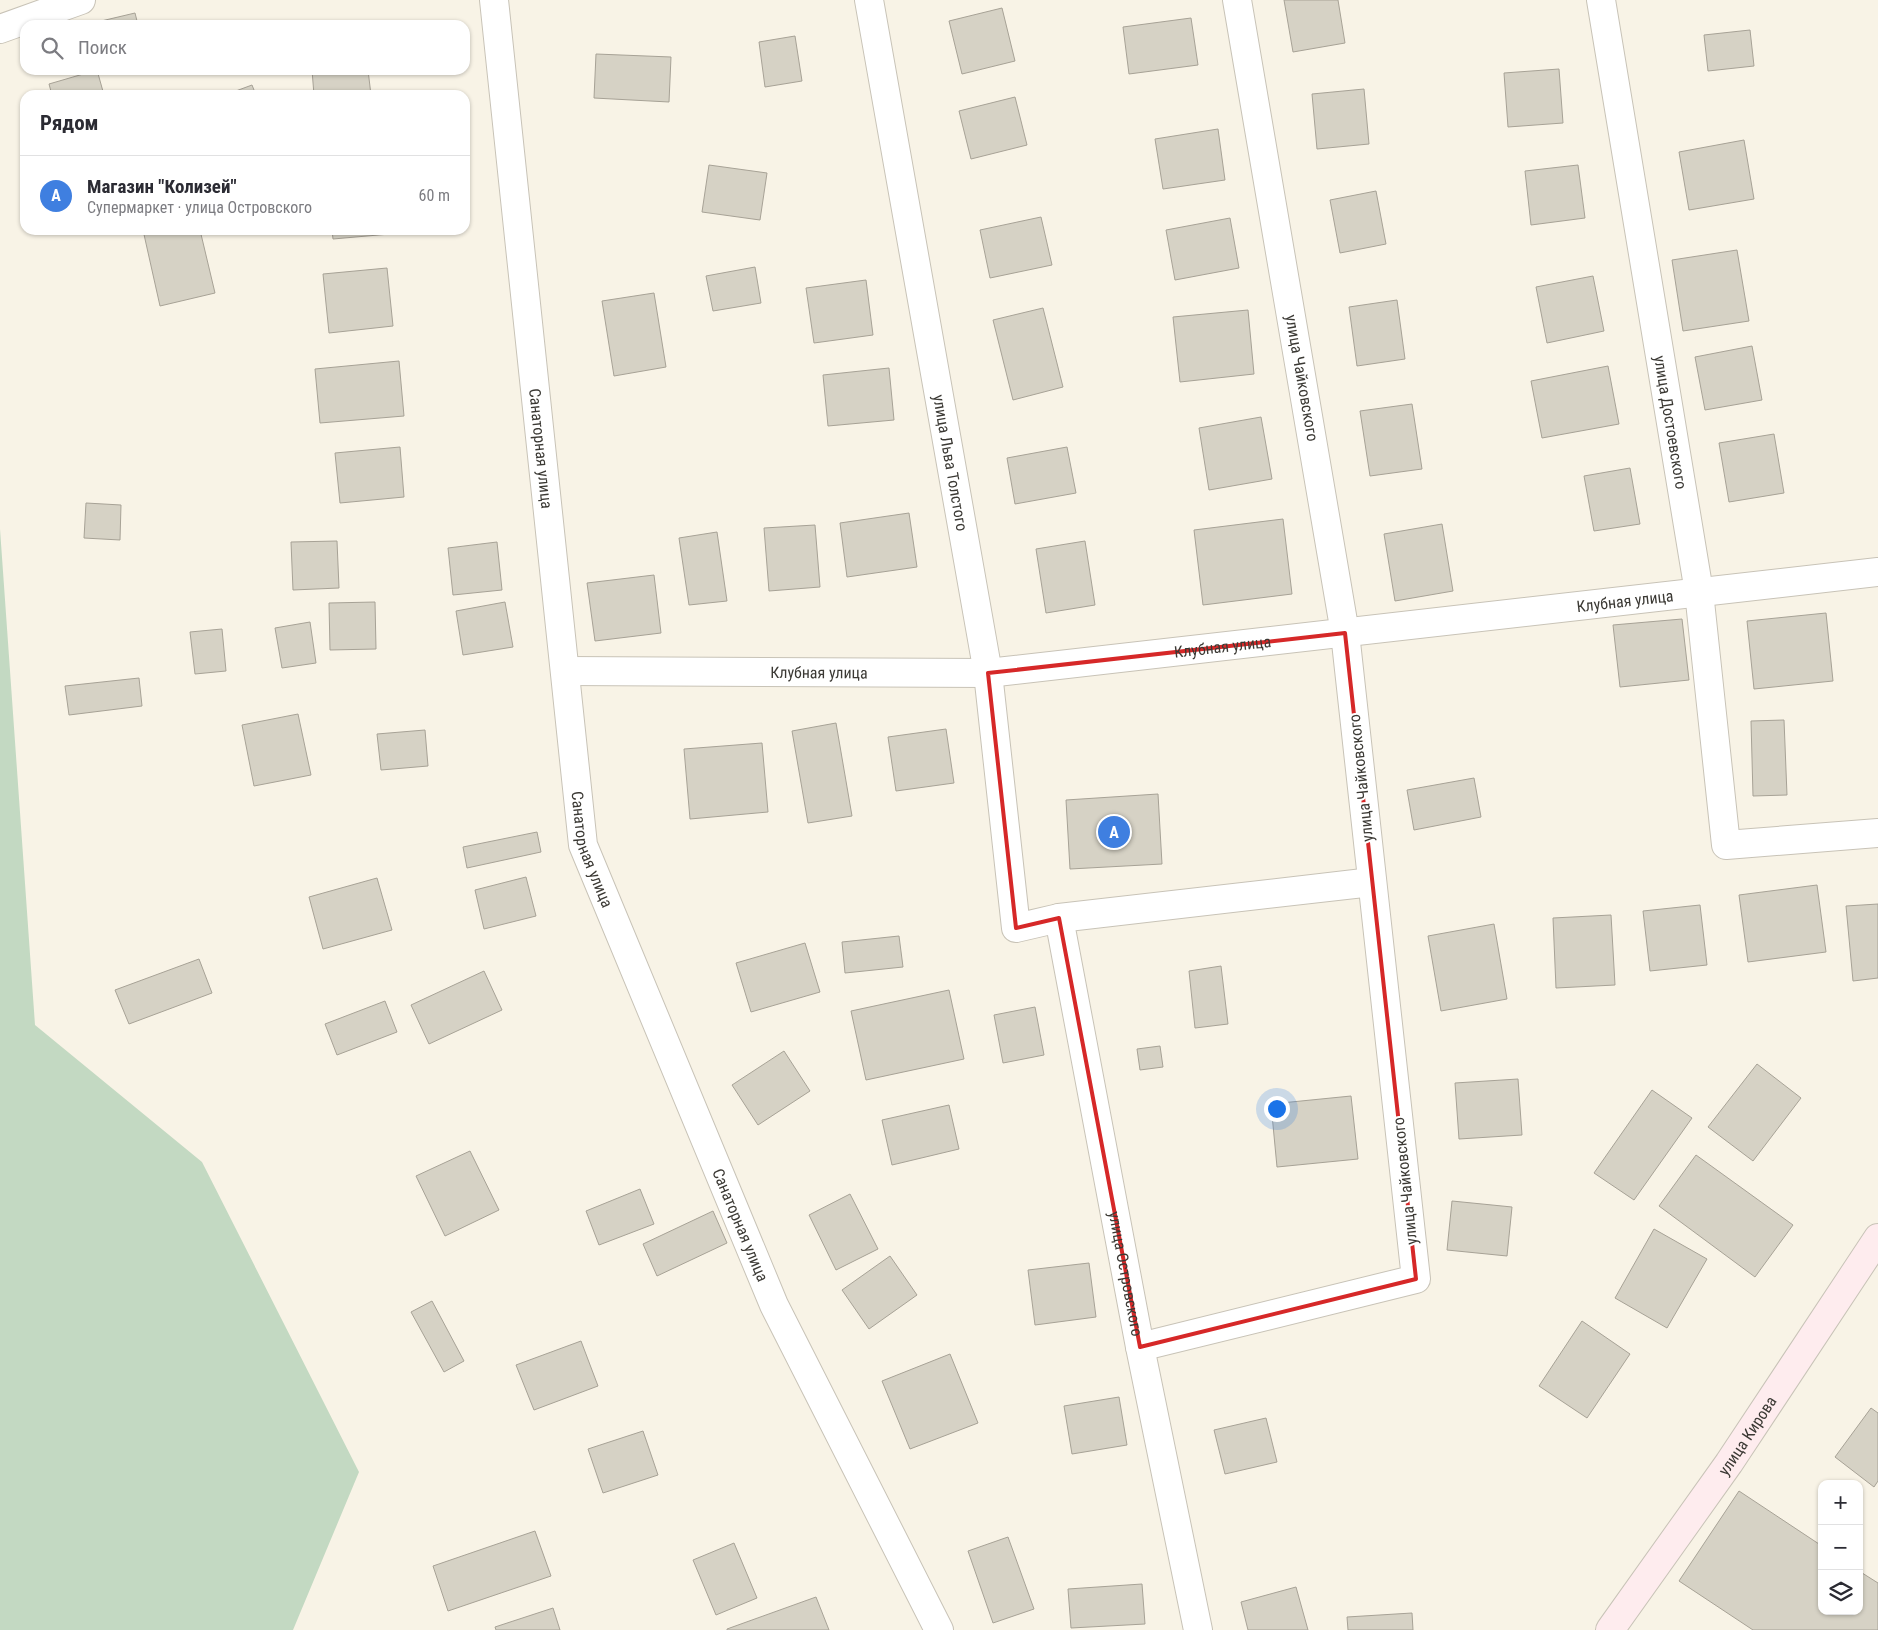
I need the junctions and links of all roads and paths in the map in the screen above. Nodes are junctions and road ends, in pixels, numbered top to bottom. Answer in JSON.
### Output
{"nodes":[{"id":1,"x":81,"y":0,"type":"edge"},
{"id":2,"x":494,"y":0,"type":"edge"},
{"id":3,"x":869,"y":0,"type":"edge"},
{"id":4,"x":1237,"y":0,"type":"edge"},
{"id":5,"x":1601,"y":0,"type":"edge"},
{"id":6,"x":25,"y":20,"type":"edge"},
{"id":7,"x":20,"y":22,"type":"edge"},
{"id":8,"x":0,"y":29,"type":"edge"},
{"id":9,"x":1878,"y":572,"type":"edge"},
{"id":10,"x":1699,"y":592,"type":"junction"},
{"id":11,"x":1345,"y":633,"type":"junction"},
{"id":12,"x":564,"y":671,"type":"junction"},
{"id":13,"x":988,"y":673,"type":"junction"},
{"id":14,"x":1878,"y":833,"type":"edge"},
{"id":15,"x":1372,"y":882,"type":"junction"},
{"id":16,"x":1059,"y":918,"type":"junction"},
{"id":17,"x":1878,"y":1238,"type":"edge"},
{"id":18,"x":1140,"y":1347,"type":"junction"},
{"id":19,"x":939,"y":1630,"type":"edge"},
{"id":20,"x":1198,"y":1630,"type":"edge"},
{"id":21,"x":1610,"y":1630,"type":"edge"}],
"edges":[{"from":1,"to":6,"type":"street"},
{"from":2,"to":12,"type":"street","name":"Санаторная улица"},
{"from":3,"to":13,"type":"street","name":"улица Льва Толстого"},
{"from":4,"to":11,"type":"street","name":"улица Чайковского"},
{"from":5,"to":10,"type":"street","name":"улица Достоевского"},
{"from":7,"to":8,"type":"street"},
{"from":9,"to":10,"type":"street","name":"Клубная улица"},
{"from":10,"to":11,"type":"street","name":"Клубная улица"},
{"from":10,"to":14,"type":"street","name":"улица Достоевского"},
{"from":11,"to":13,"type":"street","name":"Клубная улица"},
{"from":11,"to":15,"type":"street","name":"улица Чайковского"},
{"from":12,"to":13,"type":"street","name":"Клубная улица"},
{"from":12,"to":19,"type":"street","name":"Санаторная улица"},
{"from":13,"to":16,"type":"street","name":"улица Льва Толстого"},
{"from":15,"to":16,"type":"street"},
{"from":15,"to":18,"type":"street","name":"улица Чайковского"},
{"from":16,"to":18,"type":"street","name":"улица Островского"},
{"from":17,"to":21,"type":"street","name":"улица Кирова"},
{"from":18,"to":20,"type":"street","name":"улица Островского"}]}
